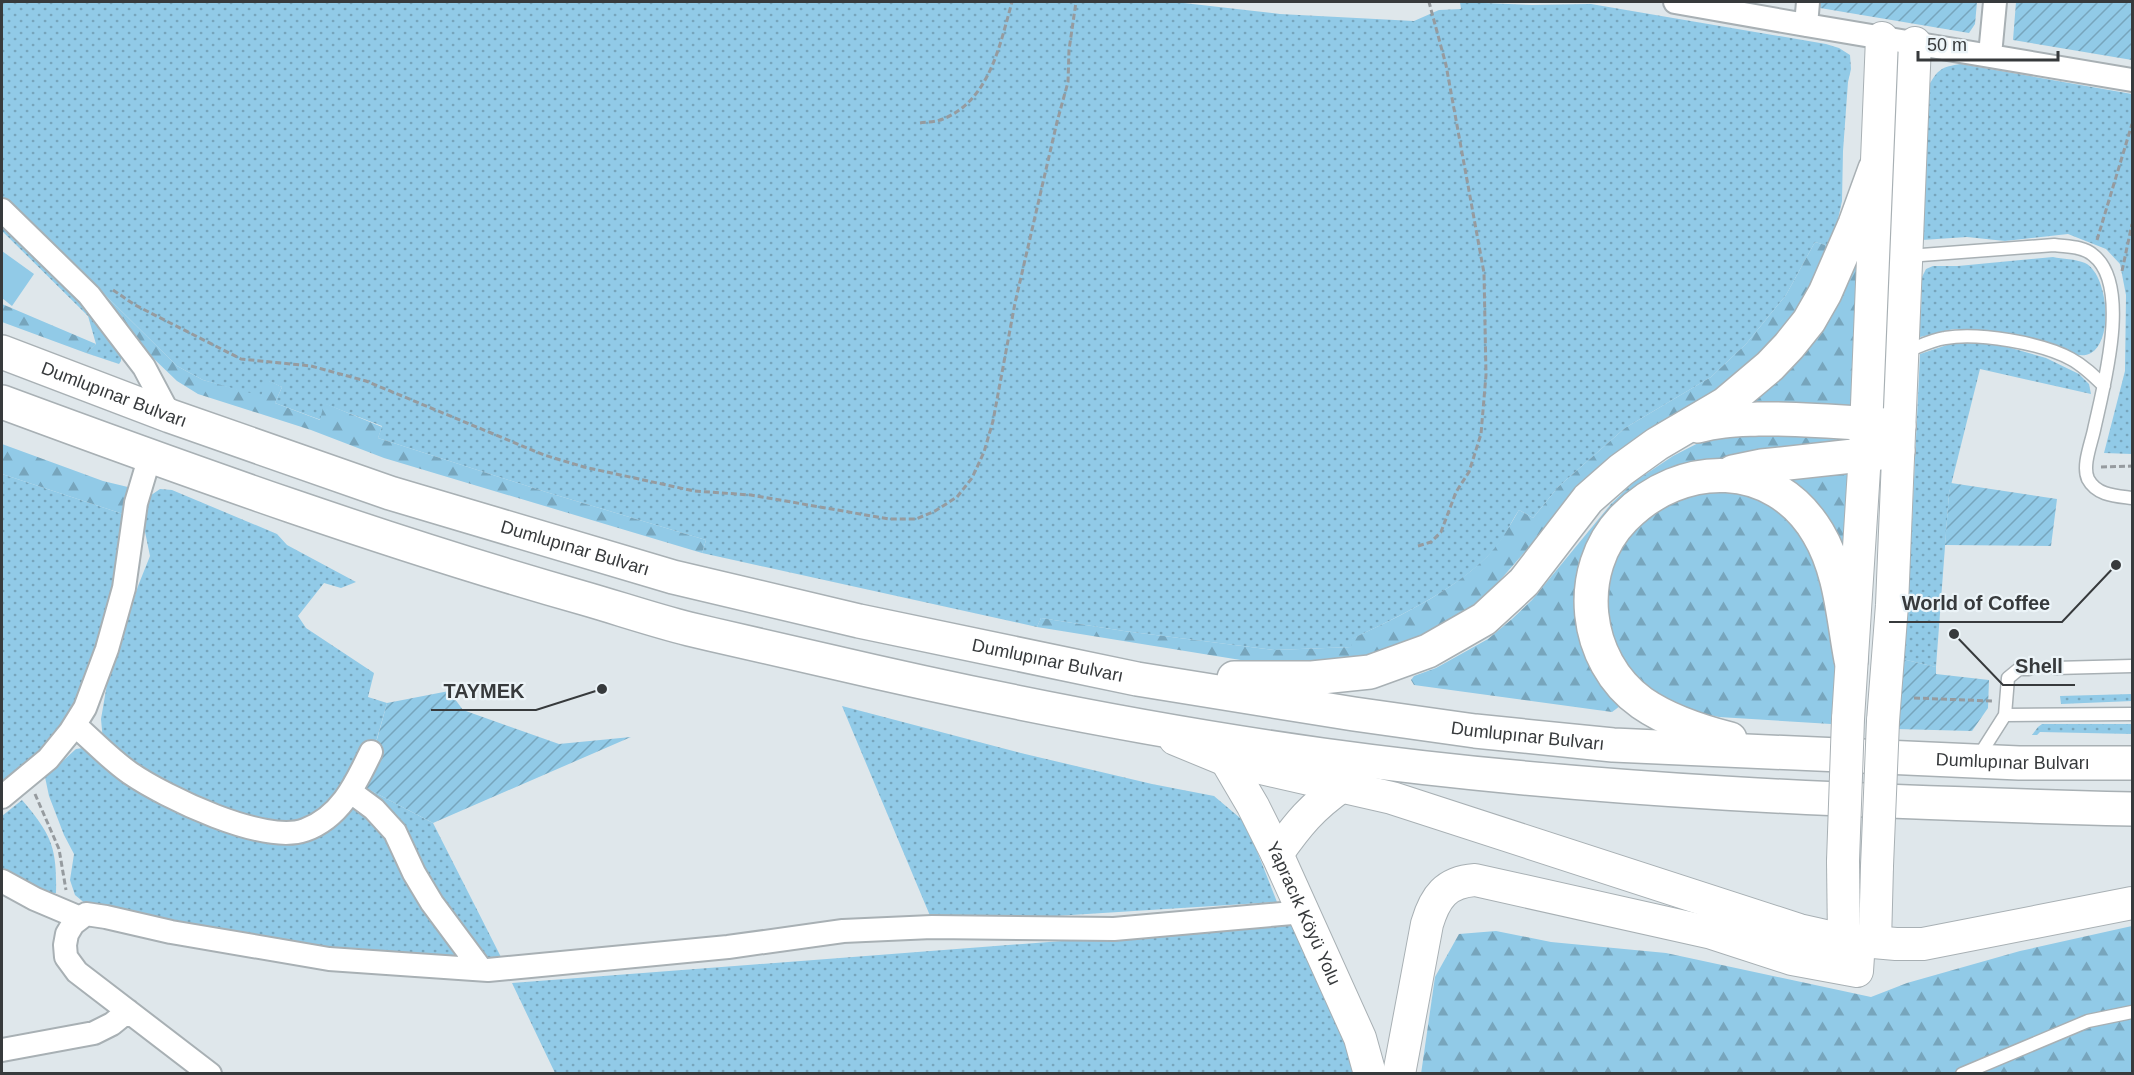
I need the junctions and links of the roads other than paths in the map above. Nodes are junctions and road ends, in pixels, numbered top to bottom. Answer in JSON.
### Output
{"nodes":[{"id":1,"x":1676,"y":2,"type":"edge"},
{"id":2,"x":1808,"y":2,"type":"edge"},
{"id":3,"x":1995,"y":2,"type":"edge"},
{"id":4,"x":1806,"y":26,"type":"junction"},
{"id":5,"x":1882,"y":38,"type":"junction"},
{"id":6,"x":1915,"y":43,"type":"junction"},
{"id":7,"x":1990,"y":55,"type":"junction"},
{"id":8,"x":2133,"y":80,"type":"edge"},
{"id":9,"x":1875,"y":169,"type":"junction"},
{"id":10,"x":2,"y":210,"type":"edge"},
{"id":11,"x":1908,"y":256,"type":"junction"},
{"id":12,"x":2,"y":352,"type":"edge"},
{"id":13,"x":1902,"y":353,"type":"junction"},
{"id":14,"x":2104,"y":386,"type":"junction"},
{"id":15,"x":2,"y":402,"type":"edge"},
{"id":16,"x":170,"y":416,"type":"junction"},
{"id":17,"x":1685,"y":429,"type":"junction"},
{"id":18,"x":1898,"y":438,"type":"junction"},
{"id":19,"x":1865,"y":439,"type":"junction"},
{"id":20,"x":150,"y":456,"type":"junction"},
{"id":21,"x":1719,"y":474,"type":"junction"},
{"id":22,"x":2133,"y":498,"type":"edge"},
{"id":23,"x":1851,"y":660,"type":"junction"},
{"id":24,"x":2133,"y":666,"type":"edge"},
{"id":25,"x":2055,"y":668,"type":"dead end"},
{"id":26,"x":2029,"y":669,"type":"dead end"},
{"id":27,"x":1137,"y":679,"type":"junction"},
{"id":28,"x":2133,"y":714,"type":"edge"},
{"id":29,"x":2004,"y":715,"type":"junction"},
{"id":30,"x":75,"y":725,"type":"junction"},
{"id":31,"x":1149,"y":727,"type":"junction"},
{"id":32,"x":371,"y":752,"type":"dead end"},
{"id":33,"x":1793,"y":754,"type":"junction"},
{"id":34,"x":1226,"y":760,"type":"junction"},
{"id":35,"x":1975,"y":761,"type":"junction"},
{"id":36,"x":2133,"y":763,"type":"edge"},
{"id":37,"x":1342,"y":786,"type":"junction"},
{"id":38,"x":351,"y":792,"type":"junction"},
{"id":39,"x":2,"y":797,"type":"edge"},
{"id":40,"x":2133,"y":809,"type":"edge"},
{"id":41,"x":1277,"y":854,"type":"junction"},
{"id":42,"x":2,"y":881,"type":"edge"},
{"id":43,"x":2133,"y":903,"type":"edge"},
{"id":44,"x":1304,"y":912,"type":"junction"},
{"id":45,"x":72,"y":915,"type":"junction"},
{"id":46,"x":1860,"y":941,"type":"junction"},
{"id":47,"x":481,"y":969,"type":"junction"},
{"id":48,"x":128,"y":1011,"type":"junction"},
{"id":49,"x":2133,"y":1012,"type":"edge"},
{"id":50,"x":2,"y":1050,"type":"edge"},
{"id":51,"x":210,"y":1074,"type":"edge"},
{"id":52,"x":1370,"y":1074,"type":"edge"},
{"id":53,"x":1399,"y":1074,"type":"edge"},
{"id":54,"x":1962,"y":1074,"type":"edge"}],
"edges":[{"from":1,"to":4,"type":"street"},
{"from":2,"to":4,"type":"street"},
{"from":3,"to":7,"type":"street"},
{"from":4,"to":5,"type":"street"},
{"from":5,"to":6,"type":"street"},
{"from":5,"to":9,"type":"main road"},
{"from":6,"to":7,"type":"street"},
{"from":6,"to":11,"type":"main road"},
{"from":7,"to":8,"type":"street"},
{"from":9,"to":17,"type":"highway"},
{"from":9,"to":19,"type":"main road"},
{"from":10,"to":16,"type":"street"},
{"from":11,"to":13,"type":"main road"},
{"from":11,"to":14,"type":"lane"},
{"from":12,"to":16,"type":"highway","name":"Dumlupınar Bulvarı"},
{"from":13,"to":14,"type":"lane"},
{"from":13,"to":18,"type":"main road"},
{"from":14,"to":22,"type":"lane"},
{"from":15,"to":20,"type":"highway"},
{"from":16,"to":27,"type":"highway","name":"Dumlupınar Bulvarı"},
{"from":17,"to":19,"type":"highway"},
{"from":17,"to":27,"type":"highway"},
{"from":18,"to":19,"type":"highway"},
{"from":18,"to":46,"type":"main road","bridge":true},
{"from":19,"to":21,"type":"highway"},
{"from":19,"to":23,"type":"main road"},
{"from":20,"to":30,"type":"street"},
{"from":20,"to":31,"type":"highway"},
{"from":21,"to":23,"type":"highway"},
{"from":21,"to":33,"type":"highway"},
{"from":23,"to":46,"type":"main road","bridge":true},
{"from":24,"to":25,"type":"lane"},
{"from":26,"to":29,"type":"lane"},
{"from":27,"to":33,"type":"highway","name":"Dumlupınar Bulvarı"},
{"from":28,"to":29,"type":"lane"},
{"from":29,"to":35,"type":"lane"},
{"from":30,"to":38,"type":"street"},
{"from":30,"to":39,"type":"street"},
{"from":31,"to":34,"type":"main road"},
{"from":31,"to":40,"type":"highway"},
{"from":32,"to":38,"type":"street"},
{"from":33,"to":35,"type":"highway","name":"Dumlupınar Bulvarı"},
{"from":34,"to":37,"type":"main road"},
{"from":34,"to":41,"type":"main road","name":"Yapracık Köyü Yolu"},
{"from":35,"to":36,"type":"highway","name":"Dumlupınar Bulvarı"},
{"from":37,"to":41,"type":"main road"},
{"from":37,"to":46,"type":"main road"},
{"from":38,"to":47,"type":"street"},
{"from":41,"to":44,"type":"main road","name":"Yapracık Köyü Yolu"},
{"from":42,"to":45,"type":"street"},
{"from":43,"to":46,"type":"main road"},
{"from":44,"to":47,"type":"street"},
{"from":44,"to":52,"type":"main road","name":"Yapracık Köyü Yolu"},
{"from":45,"to":47,"type":"street"},
{"from":45,"to":48,"type":"street"},
{"from":46,"to":53,"type":"main road"},
{"from":48,"to":50,"type":"street"},
{"from":48,"to":51,"type":"street"},
{"from":49,"to":54,"type":"lane"}]}
